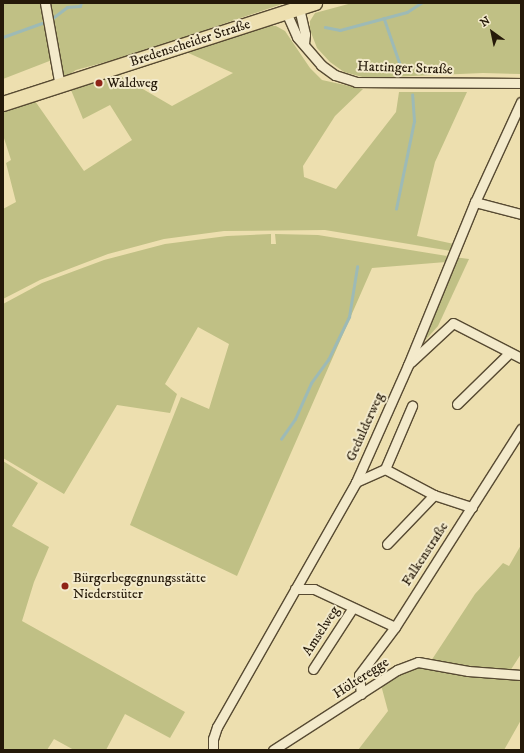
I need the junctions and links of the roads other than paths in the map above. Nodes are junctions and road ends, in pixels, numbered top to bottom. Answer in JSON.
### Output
{"nodes":[{"id":1,"x":45,"y":3,"type":"edge"},
{"id":2,"x":315,"y":3,"type":"edge"},
{"id":3,"x":292,"y":10,"type":"junction"},
{"id":4,"x":304,"y":43,"type":"junction"},
{"id":5,"x":521,"y":83,"type":"edge"},
{"id":6,"x":60,"y":86,"type":"junction"},
{"id":7,"x":521,"y":102,"type":"edge"},
{"id":8,"x":3,"y":104,"type":"edge"},
{"id":9,"x":475,"y":202,"type":"junction"},
{"id":10,"x":521,"y":214,"type":"edge"},
{"id":11,"x":509,"y":353,"type":"junction"},
{"id":12,"x":521,"y":358,"type":"edge"},
{"id":13,"x":408,"y":365,"type":"junction"},
{"id":14,"x":457,"y":404,"type":"dead end"},
{"id":15,"x":412,"y":406,"type":"dead end"},
{"id":16,"x":521,"y":429,"type":"edge"},
{"id":17,"x":385,"y":469,"type":"junction"},
{"id":18,"x":356,"y":482,"type":"junction"},
{"id":19,"x":434,"y":495,"type":"junction"},
{"id":20,"x":472,"y":507,"type":"junction"},
{"id":21,"x":387,"y":544,"type":"dead end"},
{"id":22,"x":295,"y":589,"type":"junction"},
{"id":23,"x":352,"y":609,"type":"junction"},
{"id":24,"x":395,"y":628,"type":"junction"},
{"id":25,"x":313,"y":669,"type":"dead end"},
{"id":26,"x":521,"y":675,"type":"edge"},
{"id":27,"x":361,"y":694,"type":"junction"},
{"id":28,"x":211,"y":749,"type":"edge"},
{"id":29,"x":273,"y":750,"type":"edge"}],
"edges":[{"from":1,"to":6,"type":"street"},
{"from":2,"to":3,"type":"main road","name":"Bredenscheider Straße"},
{"from":3,"to":4,"type":"street","name":"Hattinger Straße"},
{"from":3,"to":4,"type":"street","name":"Hattinger Straße"},
{"from":3,"to":6,"type":"main road","name":"Bredenscheider Straße"},
{"from":4,"to":5,"type":"street","name":"Hattinger Straße"},
{"from":6,"to":8,"type":"main road","name":"Bredenscheider Straße"},
{"from":7,"to":9,"type":"street","name":"Gedulderweg"},
{"from":9,"to":10,"type":"street"},
{"from":9,"to":13,"type":"street","name":"Gedulderweg"},
{"from":11,"to":12,"type":"street"},
{"from":11,"to":13,"type":"street"},
{"from":11,"to":14,"type":"street"},
{"from":13,"to":18,"type":"street","name":"Gedulderweg"},
{"from":15,"to":17,"type":"street"},
{"from":16,"to":20,"type":"street","name":"Falkenstraße"},
{"from":17,"to":18,"type":"street"},
{"from":17,"to":19,"type":"street"},
{"from":18,"to":22,"type":"street","name":"Gedulderweg"},
{"from":19,"to":20,"type":"street"},
{"from":19,"to":21,"type":"street"},
{"from":20,"to":24,"type":"street","name":"Falkenstraße"},
{"from":22,"to":23,"type":"street","name":"Amselweg"},
{"from":22,"to":28,"type":"street","name":"Gedulderweg"},
{"from":23,"to":24,"type":"street","name":"Amselweg"},
{"from":23,"to":25,"type":"street","name":"Amselweg"},
{"from":24,"to":27,"type":"street","name":"Falkenstraße"},
{"from":26,"to":27,"type":"street","name":"Hölteregge"},
{"from":27,"to":29,"type":"street","name":"Hölteregge"}]}
